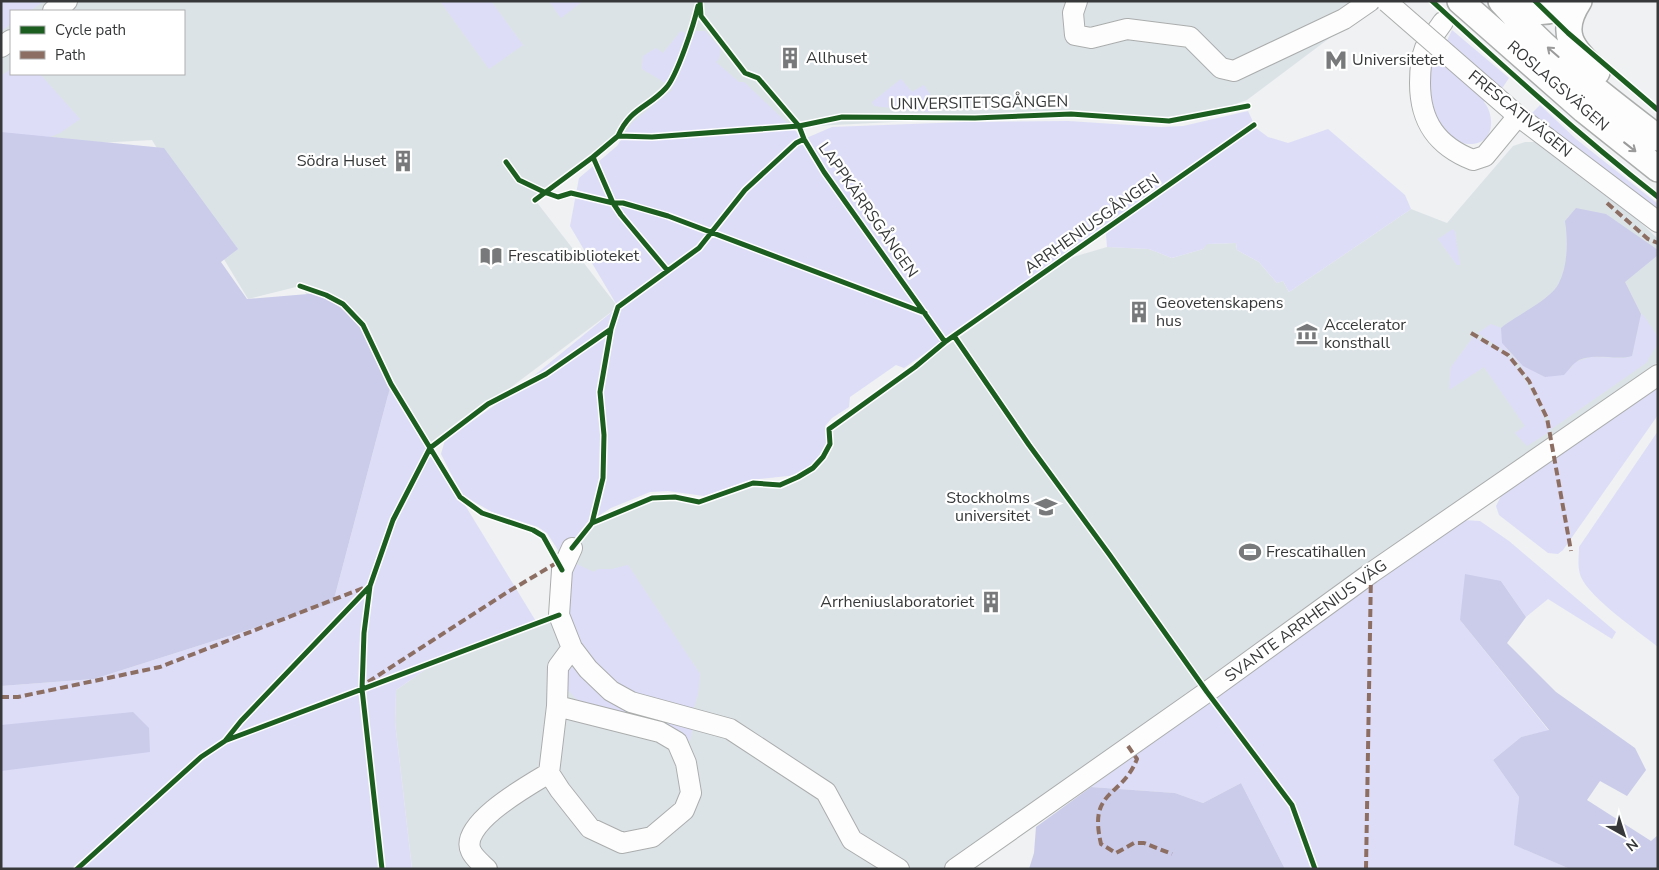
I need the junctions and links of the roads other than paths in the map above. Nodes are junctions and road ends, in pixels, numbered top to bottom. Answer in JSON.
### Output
{"nodes":[{"id":1,"x":67,"y":1,"type":"edge"},
{"id":2,"x":1078,"y":1,"type":"edge"},
{"id":3,"x":1370,"y":1,"type":"edge"},
{"id":4,"x":1387,"y":1,"type":"edge"},
{"id":5,"x":1460,"y":1,"type":"edge"},
{"id":6,"x":1501,"y":1,"type":"edge"},
{"id":7,"x":1512,"y":1,"type":"edge"},
{"id":8,"x":1569,"y":1,"type":"edge"},
{"id":9,"x":1579,"y":1,"type":"edge"},
{"id":10,"x":54,"y":10,"type":"edge"},
{"id":11,"x":1442,"y":22,"type":"dead end"},
{"id":12,"x":1518,"y":116,"type":"junction"},
{"id":13,"x":1658,"y":131,"type":"edge"},
{"id":14,"x":1658,"y":138,"type":"edge"},
{"id":15,"x":1658,"y":168,"type":"edge"},
{"id":16,"x":1658,"y":222,"type":"edge"},
{"id":17,"x":1658,"y":375,"type":"edge"},
{"id":18,"x":572,"y":548,"type":"dead end"},
{"id":19,"x":572,"y":648,"type":"junction"},
{"id":20,"x":557,"y":706,"type":"junction"},
{"id":21,"x":549,"y":773,"type":"junction"},
{"id":22,"x":487,"y":869,"type":"edge"},
{"id":23,"x":899,"y":869,"type":"edge"},
{"id":24,"x":955,"y":869,"type":"edge"}],
"edges":[{"from":1,"to":10,"type":"street"},
{"from":2,"to":3,"type":"street"},
{"from":4,"to":12,"type":"street","name":"FRESCATIVÄGEN","bridge":true},
{"from":5,"to":15,"type":"main road","name":"ROSLAGSVÄGEN","one_way":true},
{"from":14,"to":6,"type":"main road","name":"ROSLAGSVÄGEN","one_way":true},
{"from":7,"to":8,"type":"main road"},
{"from":9,"to":13,"type":"main road"},
{"from":11,"to":12,"type":"street"},
{"from":12,"to":16,"type":"street","name":"FRESCATIVÄGEN"},
{"from":17,"to":24,"type":"street","name":"SVANTE ARRHENIUS VÄG"},
{"from":18,"to":19,"type":"street"},
{"from":19,"to":20,"type":"street"},
{"from":19,"to":23,"type":"street"},
{"from":20,"to":21,"type":"street"},
{"from":20,"to":21,"type":"street"},
{"from":21,"to":22,"type":"street"}]}
